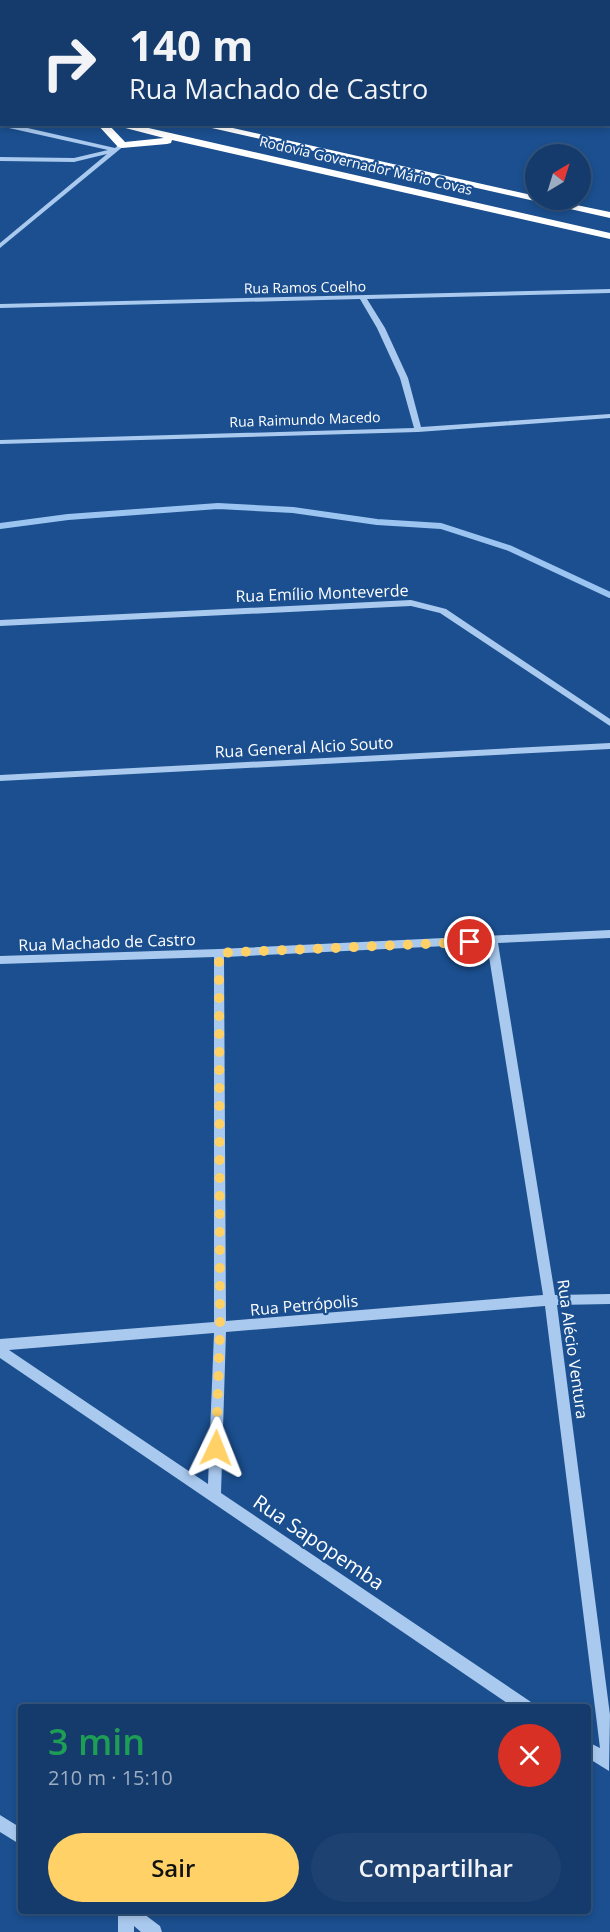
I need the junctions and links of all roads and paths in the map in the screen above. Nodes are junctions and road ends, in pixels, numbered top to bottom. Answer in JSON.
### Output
{"nodes":[{"id":1,"x":10,"y":126,"type":"edge"},
{"id":2,"x":103,"y":126,"type":"edge"},
{"id":3,"x":124,"y":126,"type":"edge"},
{"id":4,"x":208,"y":126,"type":"edge"},
{"id":5,"x":184,"y":140,"type":"junction"},
{"id":6,"x":119,"y":148,"type":"junction"},
{"id":7,"x":371,"y":151,"type":"dead end"},
{"id":8,"x":0,"y":159,"type":"edge"},
{"id":9,"x":412,"y":171,"type":"junction"},
{"id":10,"x":525,"y":196,"type":"edge"},
{"id":11,"x":587,"y":210,"type":"edge"},
{"id":12,"x":610,"y":215,"type":"edge"},
{"id":13,"x":610,"y":236,"type":"edge"},
{"id":14,"x":0,"y":246,"type":"edge"},
{"id":15,"x":610,"y":291,"type":"edge"},
{"id":16,"x":363,"y":298,"type":"junction"},
{"id":17,"x":0,"y":306,"type":"edge"},
{"id":18,"x":610,"y":416,"type":"edge"},
{"id":19,"x":418,"y":430,"type":"junction"},
{"id":20,"x":0,"y":442,"type":"edge"},
{"id":21,"x":0,"y":623,"type":"edge"},
{"id":22,"x":610,"y":723,"type":"edge"},
{"id":23,"x":610,"y":746,"type":"edge"},
{"id":24,"x":0,"y":778,"type":"edge"},
{"id":25,"x":610,"y":934,"type":"edge"},
{"id":26,"x":492,"y":941,"type":"junction"},
{"id":27,"x":219,"y":953,"type":"junction"},
{"id":28,"x":0,"y":960,"type":"edge"},
{"id":29,"x":610,"y":1299,"type":"edge"},
{"id":30,"x":550,"y":1300,"type":"junction"},
{"id":31,"x":220,"y":1329,"type":"junction"},
{"id":32,"x":0,"y":1345,"type":"edge"},
{"id":33,"x":0,"y":1350,"type":"edge"},
{"id":34,"x":214,"y":1496,"type":"junction"},
{"id":35,"x":521,"y":1704,"type":"edge"},
{"id":36,"x":591,"y":1751,"type":"edge"},
{"id":37,"x":610,"y":1764,"type":"edge"},
{"id":38,"x":0,"y":1823,"type":"edge"},
{"id":39,"x":18,"y":1835,"type":"edge"},
{"id":40,"x":127,"y":1914,"type":"edge"},
{"id":41,"x":131,"y":1914,"type":"edge"},
{"id":42,"x":126,"y":1932,"type":"edge"},
{"id":43,"x":154,"y":1932,"type":"edge"}],
"edges":[{"from":1,"to":6,"type":"street"},
{"from":2,"to":6,"type":"highway"},
{"from":3,"to":5,"type":"highway","name":"Rodovia Governador Mário Covas"},
{"from":4,"to":9,"type":"highway","name":"Rodovia Governador Mário Covas"},
{"from":5,"to":6,"type":"highway"},
{"from":5,"to":13,"type":"highway","name":"Rodovia Governador Mário Covas"},
{"from":6,"to":8,"type":"street"},
{"from":6,"to":14,"type":"street"},
{"from":7,"to":9,"type":"highway"},
{"from":9,"to":10,"type":"highway","name":"Rodovia Governador Mário Covas"},
{"from":11,"to":12,"type":"highway","name":"Rodovia Governador Mário Covas"},
{"from":15,"to":16,"type":"street","name":"Rua Ramos Coelho"},
{"from":16,"to":17,"type":"street","name":"Rua Ramos Coelho"},
{"from":16,"to":19,"type":"street"},
{"from":18,"to":19,"type":"street","name":"Rua Raimundo Macedo"},
{"from":19,"to":20,"type":"street","name":"Rua Raimundo Macedo"},
{"from":21,"to":22,"type":"street","name":"Rua Emílio Monteverde"},
{"from":23,"to":24,"type":"street","name":"Rua General Alcio Souto"},
{"from":25,"to":26,"type":"street","name":"Rua Machado de Castro"},
{"from":26,"to":27,"type":"street","name":"Rua Machado de Castro"},
{"from":26,"to":30,"type":"street","name":"Rua Alécio Ventura"},
{"from":27,"to":28,"type":"street","name":"Rua Machado de Castro"},
{"from":27,"to":31,"type":"street"},
{"from":29,"to":30,"type":"street","name":"Rua Petrópolis"},
{"from":30,"to":31,"type":"street","name":"Rua Petrópolis"},
{"from":30,"to":37,"type":"street","name":"Rua Alécio Ventura"},
{"from":31,"to":32,"type":"street","name":"Rua Petrópolis"},
{"from":31,"to":34,"type":"street"},
{"from":33,"to":34,"type":"street","name":"Rua Sapopemba"},
{"from":34,"to":35,"type":"street","name":"Rua Sapopemba"},
{"from":36,"to":37,"type":"street"},
{"from":38,"to":39,"type":"street"},
{"from":40,"to":42,"type":"street"},
{"from":41,"to":43,"type":"street"}]}
